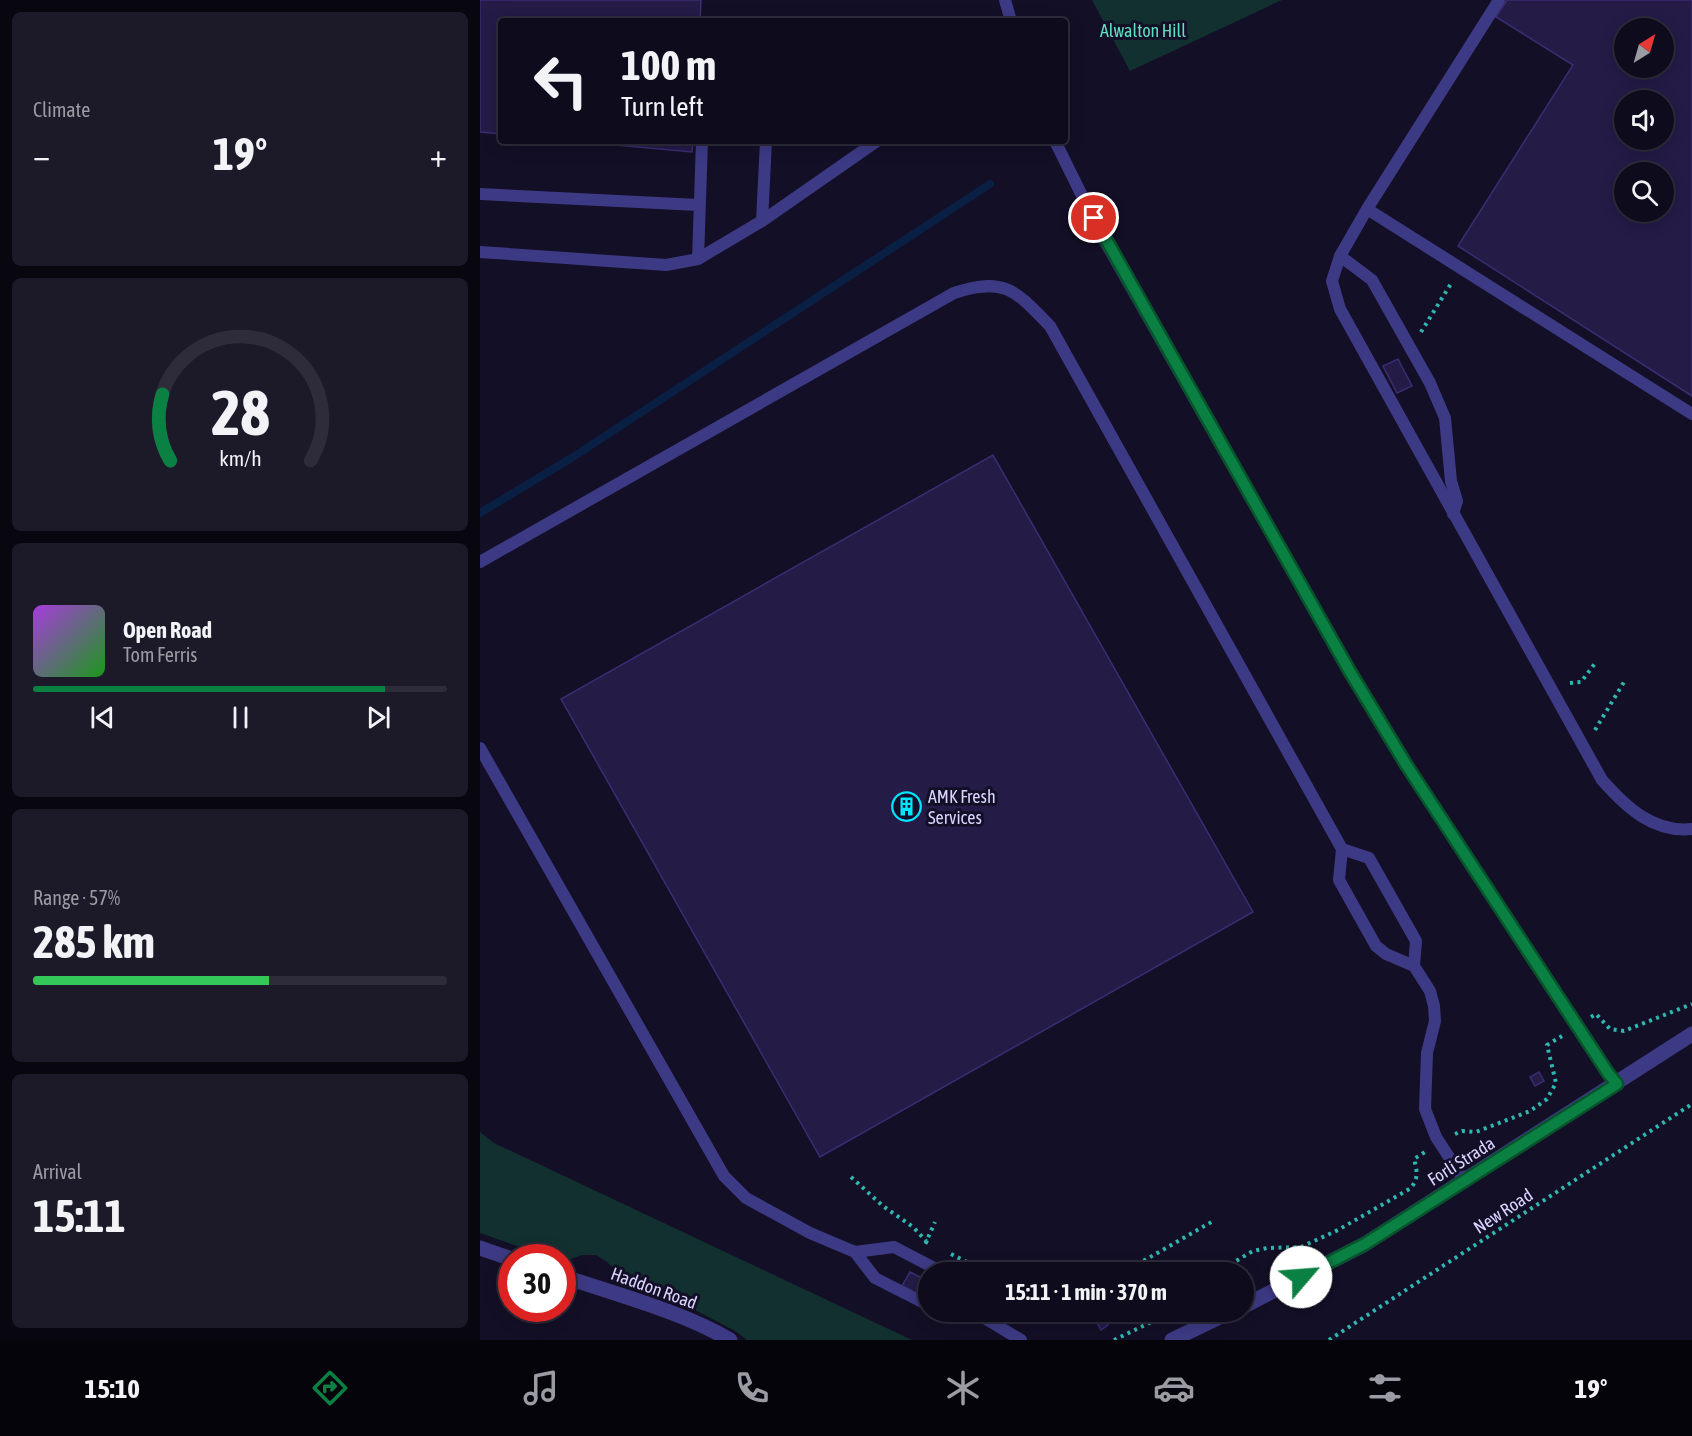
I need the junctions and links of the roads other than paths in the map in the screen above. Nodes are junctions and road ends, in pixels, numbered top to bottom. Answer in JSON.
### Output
{"nodes":[{"id":1,"x":1005,"y":0,"type":"edge"},
{"id":2,"x":1499,"y":0,"type":"edge"},
{"id":3,"x":1010,"y":18,"type":"edge"},
{"id":4,"x":702,"y":144,"type":"edge"},
{"id":5,"x":766,"y":144,"type":"edge"},
{"id":6,"x":873,"y":144,"type":"edge"},
{"id":7,"x":1056,"y":144,"type":"edge"},
{"id":8,"x":480,"y":194,"type":"edge"},
{"id":9,"x":698,"y":205,"type":"junction"},
{"id":10,"x":1367,"y":209,"type":"junction"},
{"id":11,"x":762,"y":221,"type":"junction"},
{"id":12,"x":480,"y":252,"type":"edge"},
{"id":13,"x":1340,"y":256,"type":"junction"},
{"id":14,"x":698,"y":259,"type":"junction"},
{"id":15,"x":1692,"y":414,"type":"edge"},
{"id":16,"x":1453,"y":514,"type":"junction"},
{"id":17,"x":480,"y":562,"type":"edge"},
{"id":18,"x":480,"y":748,"type":"edge"},
{"id":19,"x":1692,"y":829,"type":"edge"},
{"id":20,"x":1342,"y":849,"type":"junction"},
{"id":21,"x":1414,"y":966,"type":"junction"},
{"id":22,"x":1692,"y":1035,"type":"edge"},
{"id":23,"x":1617,"y":1084,"type":"junction"},
{"id":24,"x":1465,"y":1182,"type":"junction"},
{"id":25,"x":480,"y":1248,"type":"edge"},
{"id":26,"x":855,"y":1252,"type":"junction"},
{"id":27,"x":498,"y":1254,"type":"edge"},
{"id":28,"x":923,"y":1262,"type":"edge"},
{"id":29,"x":576,"y":1281,"type":"edge"},
{"id":30,"x":918,"y":1300,"type":"edge"},
{"id":31,"x":1254,"y":1301,"type":"edge"},
{"id":32,"x":991,"y":1322,"type":"edge"},
{"id":33,"x":1209,"y":1322,"type":"edge"},
{"id":34,"x":730,"y":1340,"type":"edge"},
{"id":35,"x":1021,"y":1340,"type":"edge"},
{"id":36,"x":1172,"y":1340,"type":"edge"}],
"edges":[{"from":1,"to":3,"type":"lane"},
{"from":2,"to":10,"type":"lane"},
{"from":4,"to":9,"type":"lane"},
{"from":5,"to":11,"type":"lane"},
{"from":6,"to":11,"type":"lane"},
{"from":7,"to":23,"type":"lane"},
{"from":8,"to":9,"type":"lane"},
{"from":9,"to":14,"type":"lane"},
{"from":10,"to":13,"type":"lane"},
{"from":10,"to":15,"type":"lane"},
{"from":11,"to":14,"type":"lane"},
{"from":12,"to":14,"type":"lane"},
{"from":13,"to":16,"type":"lane"},
{"from":13,"to":16,"type":"lane"},
{"from":16,"to":19,"type":"lane"},
{"from":17,"to":20,"type":"lane"},
{"from":18,"to":26,"type":"lane"},
{"from":20,"to":21,"type":"lane"},
{"from":20,"to":21,"type":"lane"},
{"from":21,"to":24,"type":"lane"},
{"from":22,"to":23,"type":"street","name":"Forli Strada"},
{"from":23,"to":24,"type":"street","name":"Forli Strada"},
{"from":24,"to":31,"type":"street","name":"Forli Strada"},
{"from":25,"to":27,"type":"street"},
{"from":26,"to":28,"type":"lane"},
{"from":26,"to":30,"type":"lane"},
{"from":29,"to":34,"type":"street","name":"Haddon Road"},
{"from":32,"to":35,"type":"lane"},
{"from":33,"to":36,"type":"street"}]}
